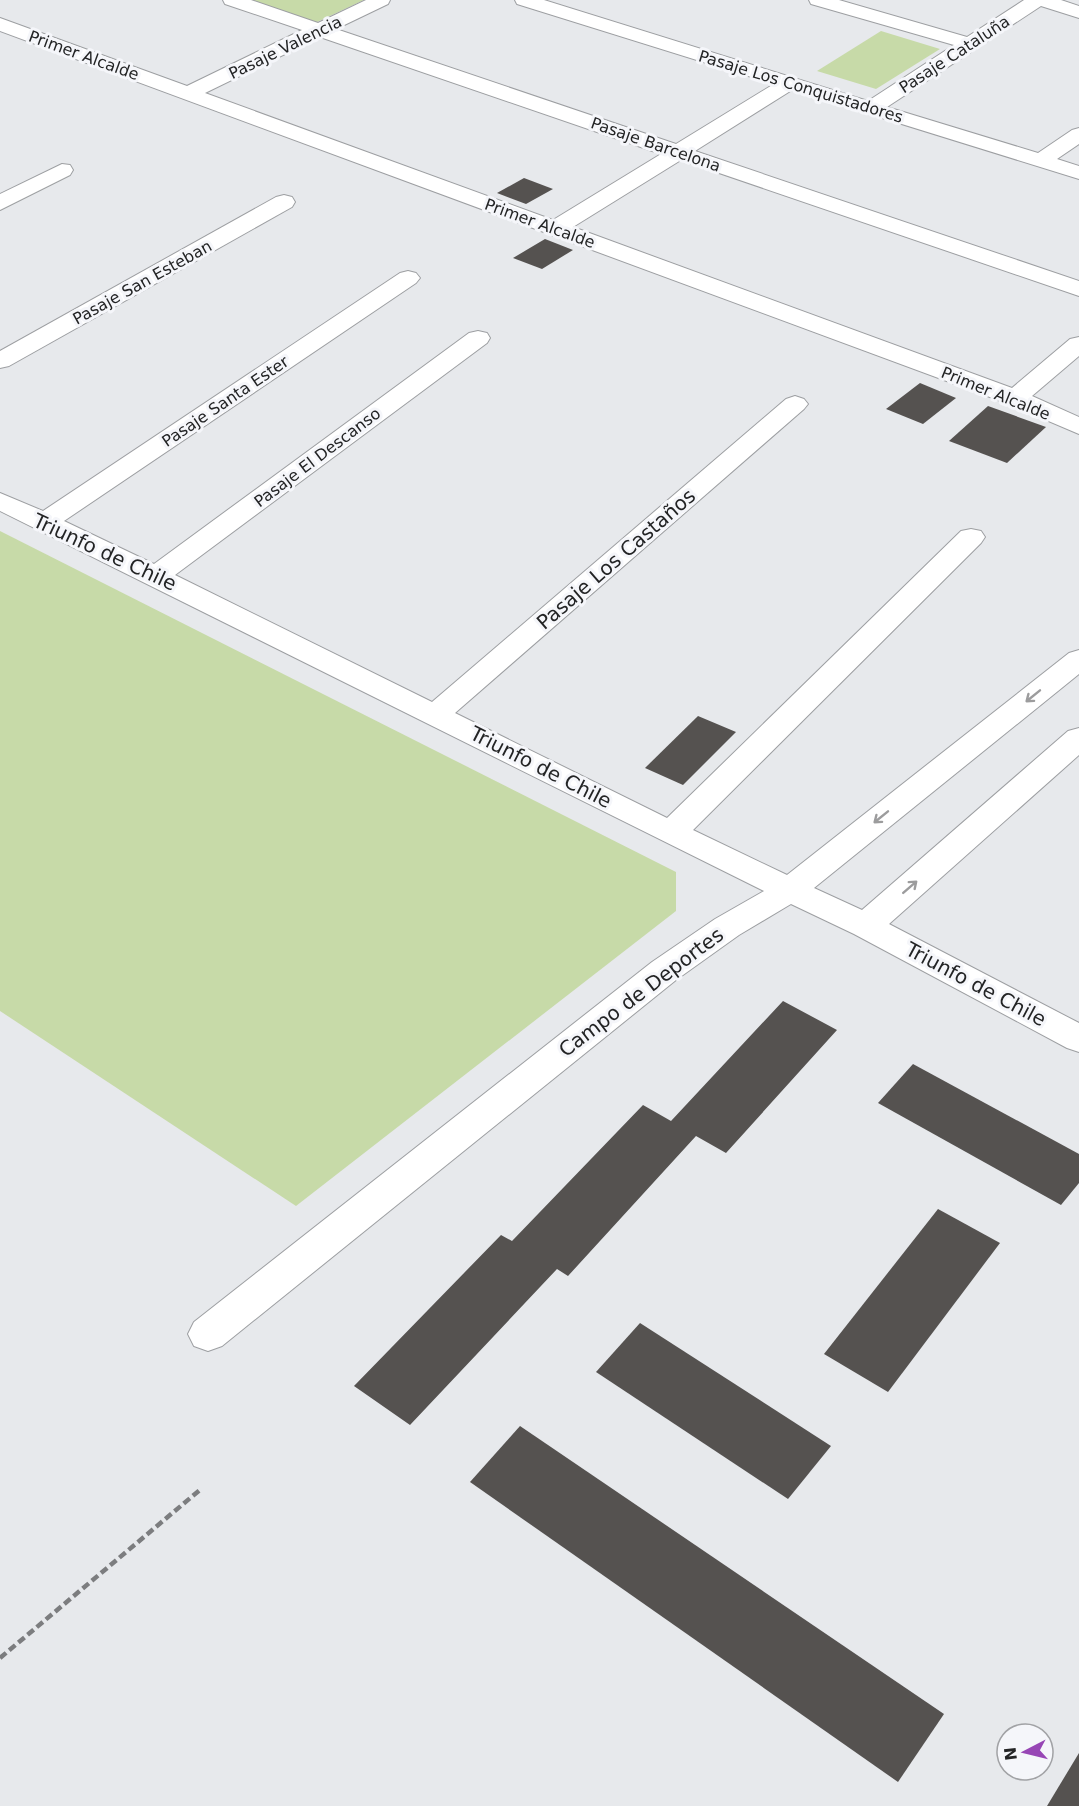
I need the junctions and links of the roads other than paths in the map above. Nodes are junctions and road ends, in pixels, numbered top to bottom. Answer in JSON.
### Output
{"nodes":[{"id":1,"x":232,"y":0,"type":"edge"},
{"id":2,"x":381,"y":0,"type":"edge"},
{"id":3,"x":524,"y":0,"type":"edge"},
{"id":4,"x":818,"y":0,"type":"edge"},
{"id":5,"x":1037,"y":0,"type":"edge"},
{"id":6,"x":1042,"y":0,"type":"edge"},
{"id":7,"x":1079,"y":12,"type":"edge"},
{"id":8,"x":0,"y":24,"type":"edge"},
{"id":9,"x":319,"y":30,"type":"junction"},
{"id":10,"x":970,"y":44,"type":"junction"},
{"id":11,"x":790,"y":83,"type":"junction"},
{"id":12,"x":188,"y":93,"type":"junction"},
{"id":13,"x":871,"y":108,"type":"junction"},
{"id":14,"x":1079,"y":134,"type":"edge"},
{"id":15,"x":679,"y":152,"type":"junction"},
{"id":16,"x":1041,"y":161,"type":"junction"},
{"id":17,"x":62,"y":170,"type":"dead end"},
{"id":18,"x":1079,"y":173,"type":"edge"},
{"id":19,"x":284,"y":202,"type":"dead end"},
{"id":20,"x":0,"y":203,"type":"edge"},
{"id":21,"x":555,"y":228,"type":"junction"},
{"id":22,"x":408,"y":278,"type":"dead end"},
{"id":23,"x":1079,"y":289,"type":"edge"},
{"id":24,"x":478,"y":338,"type":"dead end"},
{"id":25,"x":1079,"y":344,"type":"edge"},
{"id":26,"x":0,"y":361,"type":"edge"},
{"id":27,"x":1015,"y":398,"type":"junction"},
{"id":28,"x":795,"y":404,"type":"dead end"},
{"id":29,"x":1079,"y":426,"type":"edge"},
{"id":30,"x":0,"y":501,"type":"edge"},
{"id":31,"x":43,"y":523,"type":"junction"},
{"id":32,"x":970,"y":537,"type":"dead end"},
{"id":33,"x":156,"y":576,"type":"junction"},
{"id":34,"x":1079,"y":659,"type":"edge"},
{"id":35,"x":436,"y":714,"type":"junction"},
{"id":36,"x":1079,"y":738,"type":"edge"},
{"id":37,"x":671,"y":833,"type":"junction"},
{"id":38,"x":790,"y":890,"type":"junction"},
{"id":39,"x":866,"y":926,"type":"junction"},
{"id":40,"x":1077,"y":1036,"type":"edge"},
{"id":41,"x":208,"y":1334,"type":"dead end"}],
"edges":[{"from":1,"to":9,"type":"street","name":"Pasaje Barcelona"},
{"from":2,"to":9,"type":"street","name":"Pasaje Valencia"},
{"from":3,"to":11,"type":"street","name":"Pasaje Los Conquistadores"},
{"from":4,"to":10,"type":"street"},
{"from":5,"to":10,"type":"street","name":"Pasaje Cataluña"},
{"from":6,"to":7,"type":"street"},
{"from":8,"to":12,"type":"street","name":"Primer Alcalde"},
{"from":9,"to":12,"type":"street","name":"Pasaje Valencia"},
{"from":9,"to":15,"type":"street","name":"Pasaje Barcelona"},
{"from":10,"to":13,"type":"street","name":"Pasaje Cataluña"},
{"from":11,"to":13,"type":"street","name":"Pasaje Los Conquistadores"},
{"from":11,"to":15,"type":"street"},
{"from":12,"to":21,"type":"street","name":"Primer Alcalde"},
{"from":13,"to":16,"type":"street","name":"Pasaje Los Conquistadores"},
{"from":14,"to":16,"type":"street"},
{"from":15,"to":21,"type":"street"},
{"from":15,"to":23,"type":"street","name":"Pasaje Barcelona"},
{"from":16,"to":18,"type":"street","name":"Pasaje Los Conquistadores"},
{"from":17,"to":20,"type":"street"},
{"from":19,"to":26,"type":"street","name":"Pasaje San Esteban"},
{"from":21,"to":27,"type":"street","name":"Primer Alcalde"},
{"from":22,"to":31,"type":"street","name":"Pasaje Santa Ester"},
{"from":24,"to":33,"type":"street","name":"Pasaje El Descanso"},
{"from":25,"to":27,"type":"street"},
{"from":27,"to":29,"type":"street","name":"Primer Alcalde"},
{"from":28,"to":35,"type":"street","name":"Pasaje Los Castaños"},
{"from":30,"to":31,"type":"street","name":"Triunfo de Chile"},
{"from":31,"to":33,"type":"street","name":"Triunfo de Chile"},
{"from":32,"to":37,"type":"street"},
{"from":33,"to":35,"type":"street","name":"Triunfo de Chile"},
{"from":34,"to":38,"type":"street","name":"Campo de Deportes","one_way":true},
{"from":35,"to":37,"type":"street","name":"Triunfo de Chile"},
{"from":39,"to":36,"type":"street","one_way":true},
{"from":37,"to":38,"type":"street","name":"Triunfo de Chile"},
{"from":38,"to":39,"type":"street","name":"Triunfo de Chile"},
{"from":38,"to":41,"type":"street","name":"Campo de Deportes"},
{"from":39,"to":40,"type":"street","name":"Triunfo de Chile"}]}
